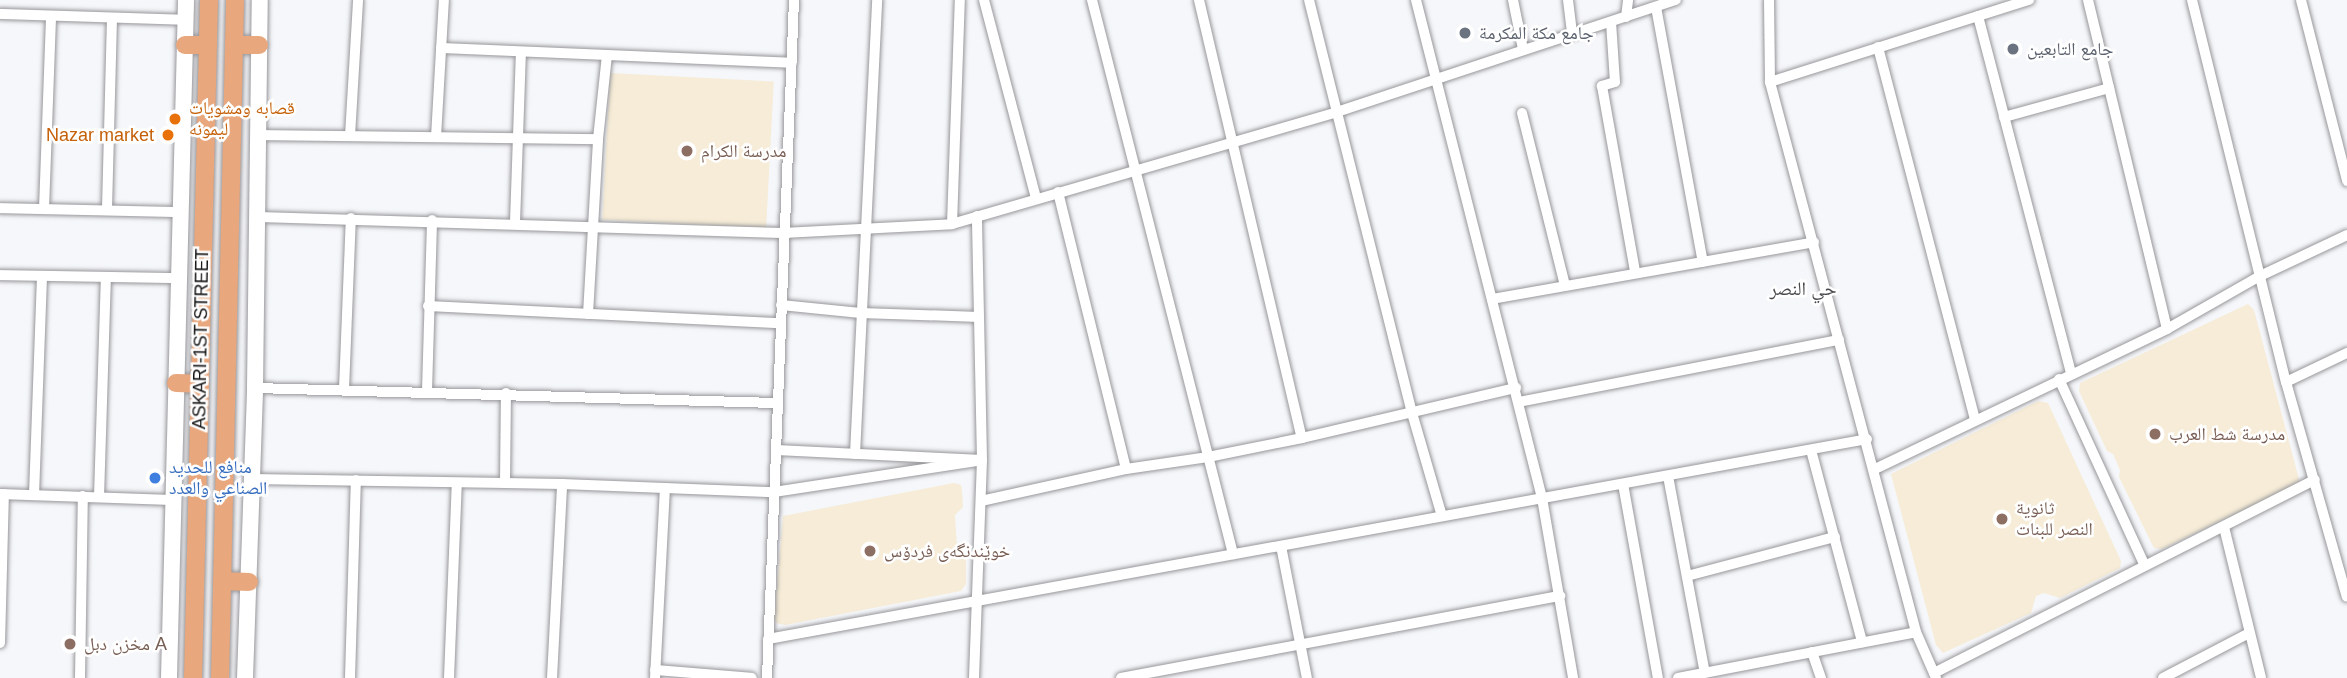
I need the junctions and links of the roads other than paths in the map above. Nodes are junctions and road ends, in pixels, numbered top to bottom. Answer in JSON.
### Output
{"nodes":[{"id":1,"x":186,"y":0,"type":"edge"},
{"id":2,"x":209,"y":0,"type":"edge"},
{"id":3,"x":234,"y":0,"type":"edge"},
{"id":4,"x":260,"y":0,"type":"edge"},
{"id":5,"x":358,"y":0,"type":"edge"},
{"id":6,"x":444,"y":0,"type":"edge"},
{"id":7,"x":794,"y":0,"type":"edge"},
{"id":8,"x":877,"y":0,"type":"edge"},
{"id":9,"x":960,"y":0,"type":"edge"},
{"id":10,"x":984,"y":0,"type":"edge"},
{"id":11,"x":1092,"y":0,"type":"edge"},
{"id":12,"x":1199,"y":0,"type":"edge"},
{"id":13,"x":1309,"y":0,"type":"edge"},
{"id":14,"x":1416,"y":0,"type":"edge"},
{"id":15,"x":1513,"y":0,"type":"edge"},
{"id":16,"x":1568,"y":0,"type":"edge"},
{"id":17,"x":1628,"y":0,"type":"edge"},
{"id":18,"x":1676,"y":0,"type":"edge"},
{"id":19,"x":1769,"y":0,"type":"edge"},
{"id":20,"x":2029,"y":0,"type":"edge"},
{"id":21,"x":2088,"y":0,"type":"edge"},
{"id":22,"x":2192,"y":0,"type":"edge"},
{"id":23,"x":2301,"y":0,"type":"edge"},
{"id":24,"x":1656,"y":7,"type":"junction"},
{"id":25,"x":0,"y":14,"type":"edge"},
{"id":26,"x":51,"y":16,"type":"junction"},
{"id":27,"x":1978,"y":16,"type":"junction"},
{"id":28,"x":1626,"y":17,"type":"junction"},
{"id":29,"x":112,"y":19,"type":"junction"},
{"id":30,"x":186,"y":20,"type":"junction"},
{"id":31,"x":1611,"y":22,"type":"junction"},
{"id":32,"x":1572,"y":33,"type":"junction"},
{"id":33,"x":185,"y":45,"type":"junction"},
{"id":34,"x":208,"y":45,"type":"junction"},
{"id":35,"x":234,"y":45,"type":"junction"},
{"id":36,"x":259,"y":45,"type":"junction"},
{"id":37,"x":1878,"y":47,"type":"junction"},
{"id":38,"x":441,"y":48,"type":"junction"},
{"id":39,"x":1523,"y":49,"type":"junction"},
{"id":40,"x":521,"y":52,"type":"junction"},
{"id":41,"x":607,"y":55,"type":"junction"},
{"id":42,"x":792,"y":63,"type":"junction"},
{"id":43,"x":1436,"y":78,"type":"junction"},
{"id":44,"x":1770,"y":82,"type":"junction"},
{"id":45,"x":2109,"y":88,"type":"junction"},
{"id":46,"x":1337,"y":113,"type":"junction"},
{"id":47,"x":1522,"y":113,"type":"dead end"},
{"id":48,"x":2004,"y":117,"type":"junction"},
{"id":49,"x":260,"y":135,"type":"junction"},
{"id":50,"x":350,"y":136,"type":"junction"},
{"id":51,"x":436,"y":137,"type":"junction"},
{"id":52,"x":518,"y":138,"type":"junction"},
{"id":53,"x":598,"y":139,"type":"junction"},
{"id":54,"x":1234,"y":142,"type":"junction"},
{"id":55,"x":1137,"y":169,"type":"junction"},
{"id":56,"x":2347,"y":181,"type":"edge"},
{"id":57,"x":1058,"y":192,"type":"junction"},
{"id":58,"x":1036,"y":198,"type":"junction"},
{"id":59,"x":0,"y":208,"type":"edge"},
{"id":60,"x":44,"y":209,"type":"junction"},
{"id":61,"x":107,"y":209,"type":"junction"},
{"id":62,"x":180,"y":212,"type":"junction"},
{"id":63,"x":977,"y":216,"type":"junction"},
{"id":64,"x":259,"y":217,"type":"junction"},
{"id":65,"x":351,"y":218,"type":"junction"},
{"id":66,"x":432,"y":220,"type":"junction"},
{"id":67,"x":515,"y":222,"type":"junction"},
{"id":68,"x":952,"y":224,"type":"junction"},
{"id":69,"x":595,"y":225,"type":"junction"},
{"id":70,"x":865,"y":228,"type":"junction"},
{"id":71,"x":783,"y":233,"type":"junction"},
{"id":72,"x":2347,"y":235,"type":"edge"},
{"id":73,"x":1814,"y":242,"type":"junction"},
{"id":74,"x":1703,"y":262,"type":"junction"},
{"id":75,"x":1635,"y":272,"type":"junction"},
{"id":76,"x":0,"y":275,"type":"edge"},
{"id":77,"x":43,"y":276,"type":"junction"},
{"id":78,"x":2260,"y":276,"type":"junction"},
{"id":79,"x":106,"y":277,"type":"junction"},
{"id":80,"x":178,"y":278,"type":"junction"},
{"id":81,"x":1564,"y":285,"type":"junction"},
{"id":82,"x":1492,"y":299,"type":"junction"},
{"id":83,"x":428,"y":306,"type":"junction"},
{"id":84,"x":781,"y":306,"type":"junction"},
{"id":85,"x":861,"y":313,"type":"junction"},
{"id":86,"x":588,"y":314,"type":"junction"},
{"id":87,"x":979,"y":317,"type":"junction"},
{"id":88,"x":780,"y":323,"type":"junction"},
{"id":89,"x":2167,"y":329,"type":"junction"},
{"id":90,"x":1839,"y":340,"type":"junction"},
{"id":91,"x":2347,"y":352,"type":"edge"},
{"id":92,"x":2071,"y":374,"type":"junction"},
{"id":93,"x":2059,"y":379,"type":"junction"},
{"id":94,"x":2286,"y":382,"type":"junction"},
{"id":95,"x":176,"y":383,"type":"junction"},
{"id":96,"x":200,"y":384,"type":"junction"},
{"id":97,"x":255,"y":388,"type":"junction"},
{"id":98,"x":1516,"y":388,"type":"junction"},
{"id":99,"x":344,"y":389,"type":"junction"},
{"id":100,"x":427,"y":391,"type":"junction"},
{"id":101,"x":506,"y":393,"type":"junction"},
{"id":102,"x":1519,"y":402,"type":"junction"},
{"id":103,"x":777,"y":403,"type":"junction"},
{"id":104,"x":1412,"y":414,"type":"junction"},
{"id":105,"x":1975,"y":419,"type":"junction"},
{"id":106,"x":1302,"y":438,"type":"junction"},
{"id":107,"x":1867,"y":439,"type":"junction"},
{"id":108,"x":776,"y":450,"type":"junction"},
{"id":109,"x":1811,"y":450,"type":"junction"},
{"id":110,"x":855,"y":454,"type":"junction"},
{"id":111,"x":1208,"y":457,"type":"junction"},
{"id":112,"x":982,"y":460,"type":"junction"},
{"id":113,"x":1126,"y":469,"type":"junction"},
{"id":114,"x":1875,"y":469,"type":"junction"},
{"id":115,"x":1668,"y":475,"type":"junction"},
{"id":116,"x":251,"y":480,"type":"junction"},
{"id":117,"x":356,"y":480,"type":"junction"},
{"id":118,"x":2315,"y":480,"type":"junction"},
{"id":119,"x":457,"y":483,"type":"junction"},
{"id":120,"x":505,"y":484,"type":"junction"},
{"id":121,"x":562,"y":484,"type":"junction"},
{"id":122,"x":1623,"y":484,"type":"junction"},
{"id":123,"x":665,"y":488,"type":"junction"},
{"id":124,"x":774,"y":492,"type":"junction"},
{"id":125,"x":2,"y":494,"type":"edge"},
{"id":126,"x":34,"y":495,"type":"junction"},
{"id":127,"x":83,"y":496,"type":"junction"},
{"id":128,"x":99,"y":497,"type":"junction"},
{"id":129,"x":1542,"y":498,"type":"junction"},
{"id":130,"x":172,"y":500,"type":"junction"},
{"id":131,"x":981,"y":501,"type":"junction"},
{"id":132,"x":1442,"y":516,"type":"junction"},
{"id":133,"x":2224,"y":527,"type":"junction"},
{"id":134,"x":1835,"y":537,"type":"junction"},
{"id":135,"x":1281,"y":546,"type":"junction"},
{"id":136,"x":1233,"y":555,"type":"junction"},
{"id":137,"x":2144,"y":564,"type":"junction"},
{"id":138,"x":1687,"y":576,"type":"junction"},
{"id":139,"x":1,"y":580,"type":"edge"},
{"id":140,"x":222,"y":581,"type":"junction"},
{"id":141,"x":249,"y":582,"type":"junction"},
{"id":142,"x":1560,"y":596,"type":"junction"},
{"id":143,"x":2347,"y":597,"type":"edge"},
{"id":144,"x":979,"y":601,"type":"junction"},
{"id":145,"x":1916,"y":632,"type":"junction"},
{"id":146,"x":2249,"y":633,"type":"junction"},
{"id":147,"x":768,"y":639,"type":"junction"},
{"id":148,"x":1862,"y":642,"type":"junction"},
{"id":149,"x":0,"y":643,"type":"edge"},
{"id":150,"x":1300,"y":645,"type":"junction"},
{"id":151,"x":1812,"y":652,"type":"junction"},
{"id":152,"x":1705,"y":673,"type":"junction"},
{"id":153,"x":655,"y":674,"type":"edge"},
{"id":154,"x":1935,"y":676,"type":"edge"},
{"id":155,"x":79,"y":678,"type":"edge"},
{"id":156,"x":169,"y":678,"type":"edge"},
{"id":157,"x":193,"y":678,"type":"edge"},
{"id":158,"x":220,"y":678,"type":"edge"},
{"id":159,"x":245,"y":678,"type":"edge"},
{"id":160,"x":350,"y":678,"type":"edge"},
{"id":161,"x":449,"y":678,"type":"edge"},
{"id":162,"x":552,"y":678,"type":"edge"},
{"id":163,"x":752,"y":678,"type":"edge"},
{"id":164,"x":767,"y":678,"type":"edge"},
{"id":165,"x":974,"y":678,"type":"edge"},
{"id":166,"x":1121,"y":678,"type":"edge"},
{"id":167,"x":1307,"y":678,"type":"edge"},
{"id":168,"x":1573,"y":678,"type":"edge"},
{"id":169,"x":1658,"y":678,"type":"edge"},
{"id":170,"x":1678,"y":678,"type":"edge"},
{"id":171,"x":1821,"y":678,"type":"edge"},
{"id":172,"x":2163,"y":678,"type":"edge"},
{"id":173,"x":2261,"y":678,"type":"edge"}],
"edges":[{"from":1,"to":30,"type":"street"},
{"from":2,"to":34,"type":"main road","name":"ASKARI-1ST STREET"},
{"from":3,"to":35,"type":"main road","name":"ASKARI-1ST STREET"},
{"from":4,"to":36,"type":"street"},
{"from":5,"to":50,"type":"street"},
{"from":6,"to":38,"type":"street"},
{"from":7,"to":42,"type":"street"},
{"from":8,"to":70,"type":"street"},
{"from":9,"to":68,"type":"street"},
{"from":10,"to":58,"type":"street"},
{"from":11,"to":55,"type":"street"},
{"from":12,"to":54,"type":"street"},
{"from":13,"to":46,"type":"street"},
{"from":14,"to":43,"type":"street"},
{"from":15,"to":39,"type":"street"},
{"from":16,"to":32,"type":"street"},
{"from":17,"to":28,"type":"street"},
{"from":18,"to":24,"type":"street"},
{"from":19,"to":44,"type":"street"},
{"from":20,"to":27,"type":"street"},
{"from":21,"to":45,"type":"street"},
{"from":22,"to":78,"type":"street"},
{"from":23,"to":56,"type":"street"},
{"from":24,"to":28,"type":"street"},
{"from":24,"to":74,"type":"street"},
{"from":25,"to":26,"type":"street"},
{"from":26,"to":29,"type":"street"},
{"from":26,"to":60,"type":"street"},
{"from":27,"to":37,"type":"street"},
{"from":27,"to":48,"type":"street"},
{"from":28,"to":31,"type":"street"},
{"from":29,"to":30,"type":"street"},
{"from":29,"to":61,"type":"street"},
{"from":30,"to":33,"type":"street"},
{"from":31,"to":32,"type":"street"},
{"from":31,"to":75,"type":"street"},
{"from":32,"to":39,"type":"street"},
{"from":33,"to":34,"type":"main road"},
{"from":33,"to":62,"type":"street"},
{"from":34,"to":96,"type":"main road","name":"ASKARI-1ST STREET"},
{"from":35,"to":36,"type":"main road"},
{"from":35,"to":140,"type":"main road","name":"ASKARI-1ST STREET"},
{"from":36,"to":49,"type":"street"},
{"from":37,"to":44,"type":"street"},
{"from":37,"to":105,"type":"street"},
{"from":38,"to":40,"type":"street"},
{"from":38,"to":51,"type":"street"},
{"from":39,"to":43,"type":"street"},
{"from":40,"to":41,"type":"street"},
{"from":40,"to":52,"type":"street"},
{"from":41,"to":42,"type":"street"},
{"from":41,"to":53,"type":"street"},
{"from":42,"to":71,"type":"street"},
{"from":43,"to":46,"type":"street"},
{"from":43,"to":82,"type":"street"},
{"from":44,"to":73,"type":"street"},
{"from":45,"to":48,"type":"street"},
{"from":45,"to":89,"type":"street"},
{"from":46,"to":54,"type":"street"},
{"from":46,"to":104,"type":"street"},
{"from":47,"to":81,"type":"street"},
{"from":48,"to":92,"type":"street"},
{"from":49,"to":50,"type":"street"},
{"from":49,"to":64,"type":"street"},
{"from":50,"to":51,"type":"street"},
{"from":51,"to":52,"type":"street"},
{"from":52,"to":53,"type":"street"},
{"from":52,"to":67,"type":"street"},
{"from":53,"to":69,"type":"street"},
{"from":54,"to":55,"type":"street"},
{"from":54,"to":106,"type":"street"},
{"from":55,"to":57,"type":"street"},
{"from":55,"to":111,"type":"street"},
{"from":57,"to":58,"type":"street"},
{"from":57,"to":113,"type":"street"},
{"from":58,"to":63,"type":"street"},
{"from":59,"to":60,"type":"street"},
{"from":60,"to":61,"type":"street"},
{"from":61,"to":62,"type":"street"},
{"from":62,"to":80,"type":"street"},
{"from":63,"to":68,"type":"street"},
{"from":63,"to":87,"type":"street"},
{"from":64,"to":65,"type":"street"},
{"from":64,"to":97,"type":"street"},
{"from":65,"to":66,"type":"street"},
{"from":65,"to":99,"type":"street"},
{"from":66,"to":67,"type":"street"},
{"from":66,"to":83,"type":"street"},
{"from":67,"to":69,"type":"street"},
{"from":68,"to":70,"type":"street"},
{"from":69,"to":71,"type":"street"},
{"from":69,"to":86,"type":"street"},
{"from":70,"to":71,"type":"street"},
{"from":70,"to":85,"type":"street"},
{"from":71,"to":84,"type":"street"},
{"from":72,"to":78,"type":"street"},
{"from":73,"to":74,"type":"street"},
{"from":73,"to":90,"type":"street"},
{"from":74,"to":75,"type":"street"},
{"from":75,"to":81,"type":"street"},
{"from":76,"to":77,"type":"street"},
{"from":77,"to":79,"type":"street"},
{"from":77,"to":126,"type":"street"},
{"from":78,"to":89,"type":"street"},
{"from":78,"to":94,"type":"street"},
{"from":79,"to":80,"type":"street"},
{"from":79,"to":128,"type":"street"},
{"from":80,"to":95,"type":"street"},
{"from":81,"to":82,"type":"street"},
{"from":82,"to":98,"type":"street"},
{"from":83,"to":86,"type":"street"},
{"from":83,"to":100,"type":"street"},
{"from":84,"to":85,"type":"street"},
{"from":84,"to":88,"type":"street"},
{"from":85,"to":87,"type":"street"},
{"from":85,"to":110,"type":"street"},
{"from":86,"to":88,"type":"street"},
{"from":87,"to":112,"type":"street"},
{"from":88,"to":103,"type":"street"},
{"from":89,"to":92,"type":"street"},
{"from":90,"to":102,"type":"street"},
{"from":90,"to":107,"type":"street"},
{"from":91,"to":94,"type":"street"},
{"from":92,"to":93,"type":"street"},
{"from":93,"to":105,"type":"street"},
{"from":93,"to":137,"type":"street"},
{"from":94,"to":118,"type":"street"},
{"from":95,"to":96,"type":"main road"},
{"from":95,"to":130,"type":"street"},
{"from":96,"to":157,"type":"main road","name":"ASKARI-1ST STREET"},
{"from":97,"to":99,"type":"street"},
{"from":97,"to":116,"type":"street"},
{"from":98,"to":102,"type":"street"},
{"from":98,"to":104,"type":"street"},
{"from":99,"to":100,"type":"street"},
{"from":100,"to":101,"type":"street"},
{"from":101,"to":103,"type":"street"},
{"from":101,"to":120,"type":"street"},
{"from":102,"to":129,"type":"street"},
{"from":103,"to":108,"type":"street"},
{"from":104,"to":106,"type":"street"},
{"from":104,"to":132,"type":"street"},
{"from":105,"to":114,"type":"street"},
{"from":106,"to":111,"type":"street"},
{"from":107,"to":109,"type":"street"},
{"from":107,"to":114,"type":"street"},
{"from":108,"to":110,"type":"street"},
{"from":108,"to":124,"type":"street"},
{"from":109,"to":115,"type":"street"},
{"from":109,"to":134,"type":"street"},
{"from":110,"to":112,"type":"street"},
{"from":111,"to":113,"type":"street"},
{"from":111,"to":136,"type":"street"},
{"from":112,"to":124,"type":"street"},
{"from":112,"to":131,"type":"street"},
{"from":113,"to":131,"type":"street"},
{"from":114,"to":145,"type":"street"},
{"from":115,"to":122,"type":"street"},
{"from":115,"to":138,"type":"street"},
{"from":116,"to":117,"type":"street"},
{"from":116,"to":141,"type":"street"},
{"from":117,"to":119,"type":"street"},
{"from":117,"to":160,"type":"street"},
{"from":118,"to":133,"type":"street"},
{"from":118,"to":143,"type":"street"},
{"from":119,"to":120,"type":"street"},
{"from":119,"to":161,"type":"street"},
{"from":120,"to":121,"type":"street"},
{"from":121,"to":123,"type":"street"},
{"from":121,"to":162,"type":"street"},
{"from":122,"to":129,"type":"street"},
{"from":122,"to":169,"type":"street"},
{"from":123,"to":124,"type":"street"},
{"from":123,"to":153,"type":"street"},
{"from":124,"to":147,"type":"street"},
{"from":125,"to":126,"type":"street"},
{"from":125,"to":139,"type":"street"},
{"from":126,"to":127,"type":"street"},
{"from":127,"to":128,"type":"street"},
{"from":127,"to":155,"type":"street"},
{"from":128,"to":130,"type":"street"},
{"from":129,"to":132,"type":"street"},
{"from":129,"to":142,"type":"street"},
{"from":130,"to":156,"type":"street"},
{"from":131,"to":144,"type":"street"},
{"from":132,"to":135,"type":"street"},
{"from":133,"to":137,"type":"street"},
{"from":133,"to":146,"type":"street"},
{"from":134,"to":138,"type":"street"},
{"from":134,"to":148,"type":"street"},
{"from":135,"to":136,"type":"street"},
{"from":135,"to":150,"type":"street"},
{"from":136,"to":144,"type":"street"},
{"from":137,"to":154,"type":"street"},
{"from":138,"to":152,"type":"street"},
{"from":139,"to":149,"type":"street"},
{"from":140,"to":141,"type":"main road"},
{"from":140,"to":158,"type":"main road","name":"ASKARI-1ST STREET"},
{"from":141,"to":159,"type":"street"},
{"from":142,"to":150,"type":"street"},
{"from":142,"to":168,"type":"street"},
{"from":144,"to":147,"type":"street"},
{"from":144,"to":165,"type":"street"},
{"from":145,"to":148,"type":"street"},
{"from":145,"to":154,"type":"street"},
{"from":146,"to":172,"type":"street"},
{"from":146,"to":173,"type":"street"},
{"from":147,"to":164,"type":"street"},
{"from":148,"to":151,"type":"street"},
{"from":150,"to":166,"type":"street"},
{"from":150,"to":167,"type":"street"},
{"from":151,"to":152,"type":"street"},
{"from":151,"to":171,"type":"street"},
{"from":152,"to":170,"type":"street"},
{"from":153,"to":163,"type":"street"}]}
